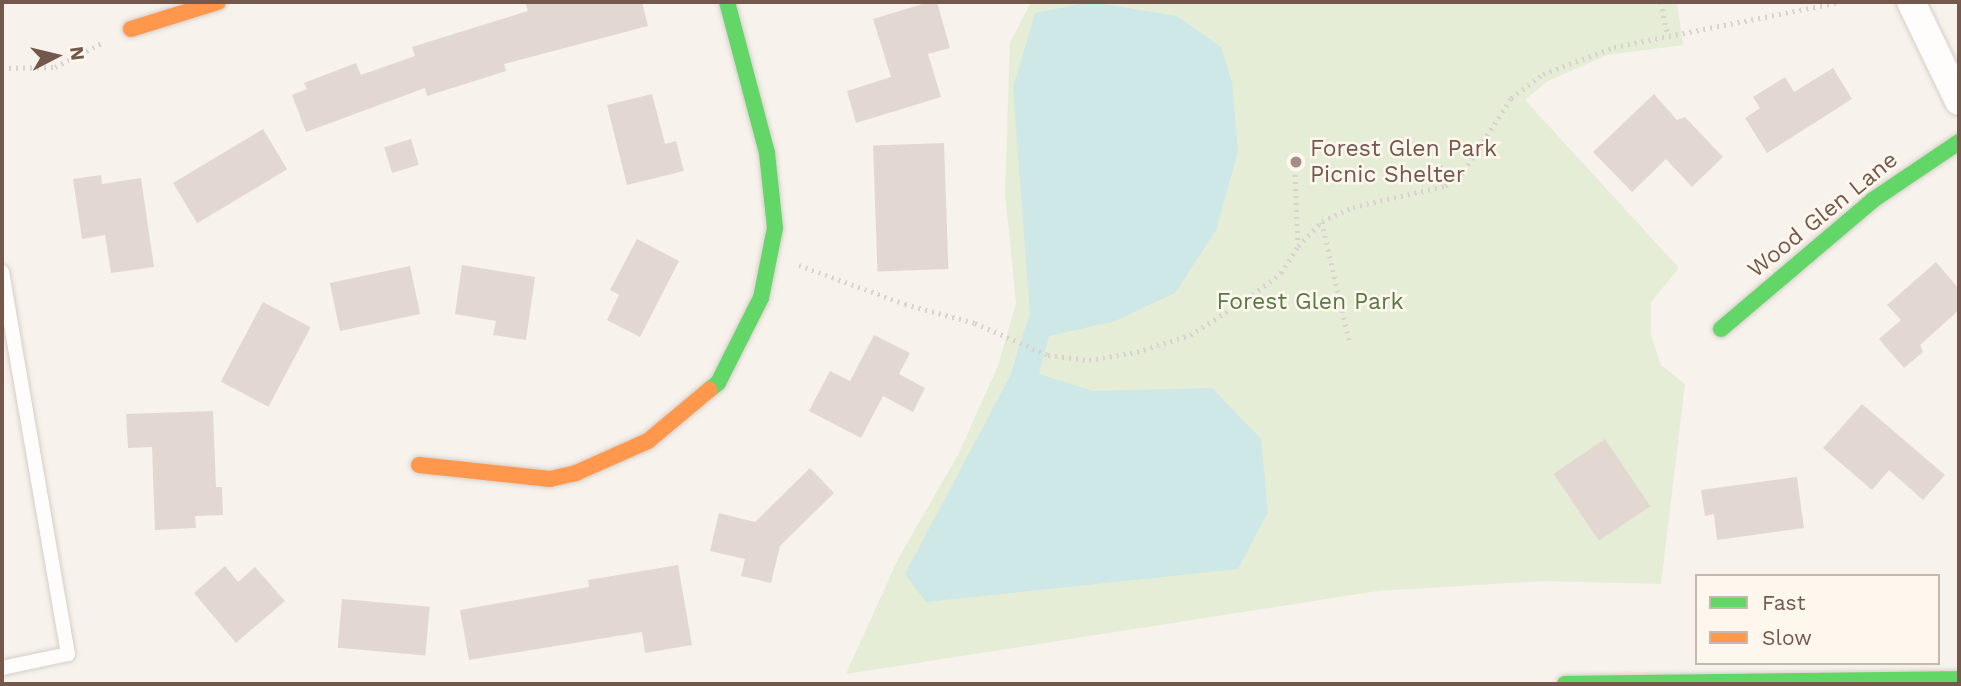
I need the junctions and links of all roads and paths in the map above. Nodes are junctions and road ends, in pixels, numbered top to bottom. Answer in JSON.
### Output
{"nodes":[{"id":1,"x":218,"y":2,"type":"edge"},
{"id":2,"x":727,"y":2,"type":"edge"},
{"id":3,"x":1661,"y":2,"type":"edge"},
{"id":4,"x":1840,"y":2,"type":"edge"},
{"id":5,"x":1911,"y":2,"type":"edge"},
{"id":6,"x":131,"y":29,"type":"joint"},
{"id":7,"x":1668,"y":36,"type":"junction"},
{"id":8,"x":2,"y":68,"type":"edge"},
{"id":9,"x":1959,"y":101,"type":"edge"},
{"id":10,"x":1959,"y":142,"type":"edge"},
{"id":11,"x":1440,"y":166,"type":"dead end"},
{"id":12,"x":1295,"y":168,"type":"dead end"},
{"id":13,"x":1452,"y":181,"type":"junction"},
{"id":14,"x":1322,"y":221,"type":"junction"},
{"id":15,"x":1298,"y":246,"type":"junction"},
{"id":16,"x":771,"y":258,"type":"junction"},
{"id":17,"x":2,"y":272,"type":"edge"},
{"id":18,"x":1720,"y":329,"type":"dead end"},
{"id":19,"x":1349,"y":340,"type":"dead end"},
{"id":20,"x":419,"y":465,"type":"dead end"},
{"id":21,"x":2,"y":668,"type":"edge"},
{"id":22,"x":1959,"y":679,"type":"edge"},
{"id":23,"x":1565,"y":684,"type":"edge"}],
"edges":[{"from":1,"to":6,"type":"main road"},
{"from":2,"to":16,"type":"main road"},
{"from":3,"to":7,"type":"path"},
{"from":4,"to":7,"type":"path"},
{"from":5,"to":9,"type":"street"},
{"from":6,"to":8,"type":"path"},
{"from":7,"to":13,"type":"path"},
{"from":10,"to":18,"type":"main road","name":"Wood Glen Lane"},
{"from":11,"to":13,"type":"path"},
{"from":12,"to":15,"type":"path"},
{"from":13,"to":14,"type":"path"},
{"from":14,"to":15,"type":"path"},
{"from":14,"to":19,"type":"path"},
{"from":15,"to":16,"type":"path"},
{"from":16,"to":20,"type":"main road"},
{"from":17,"to":21,"type":"lane"},
{"from":22,"to":23,"type":"main road"}]}
